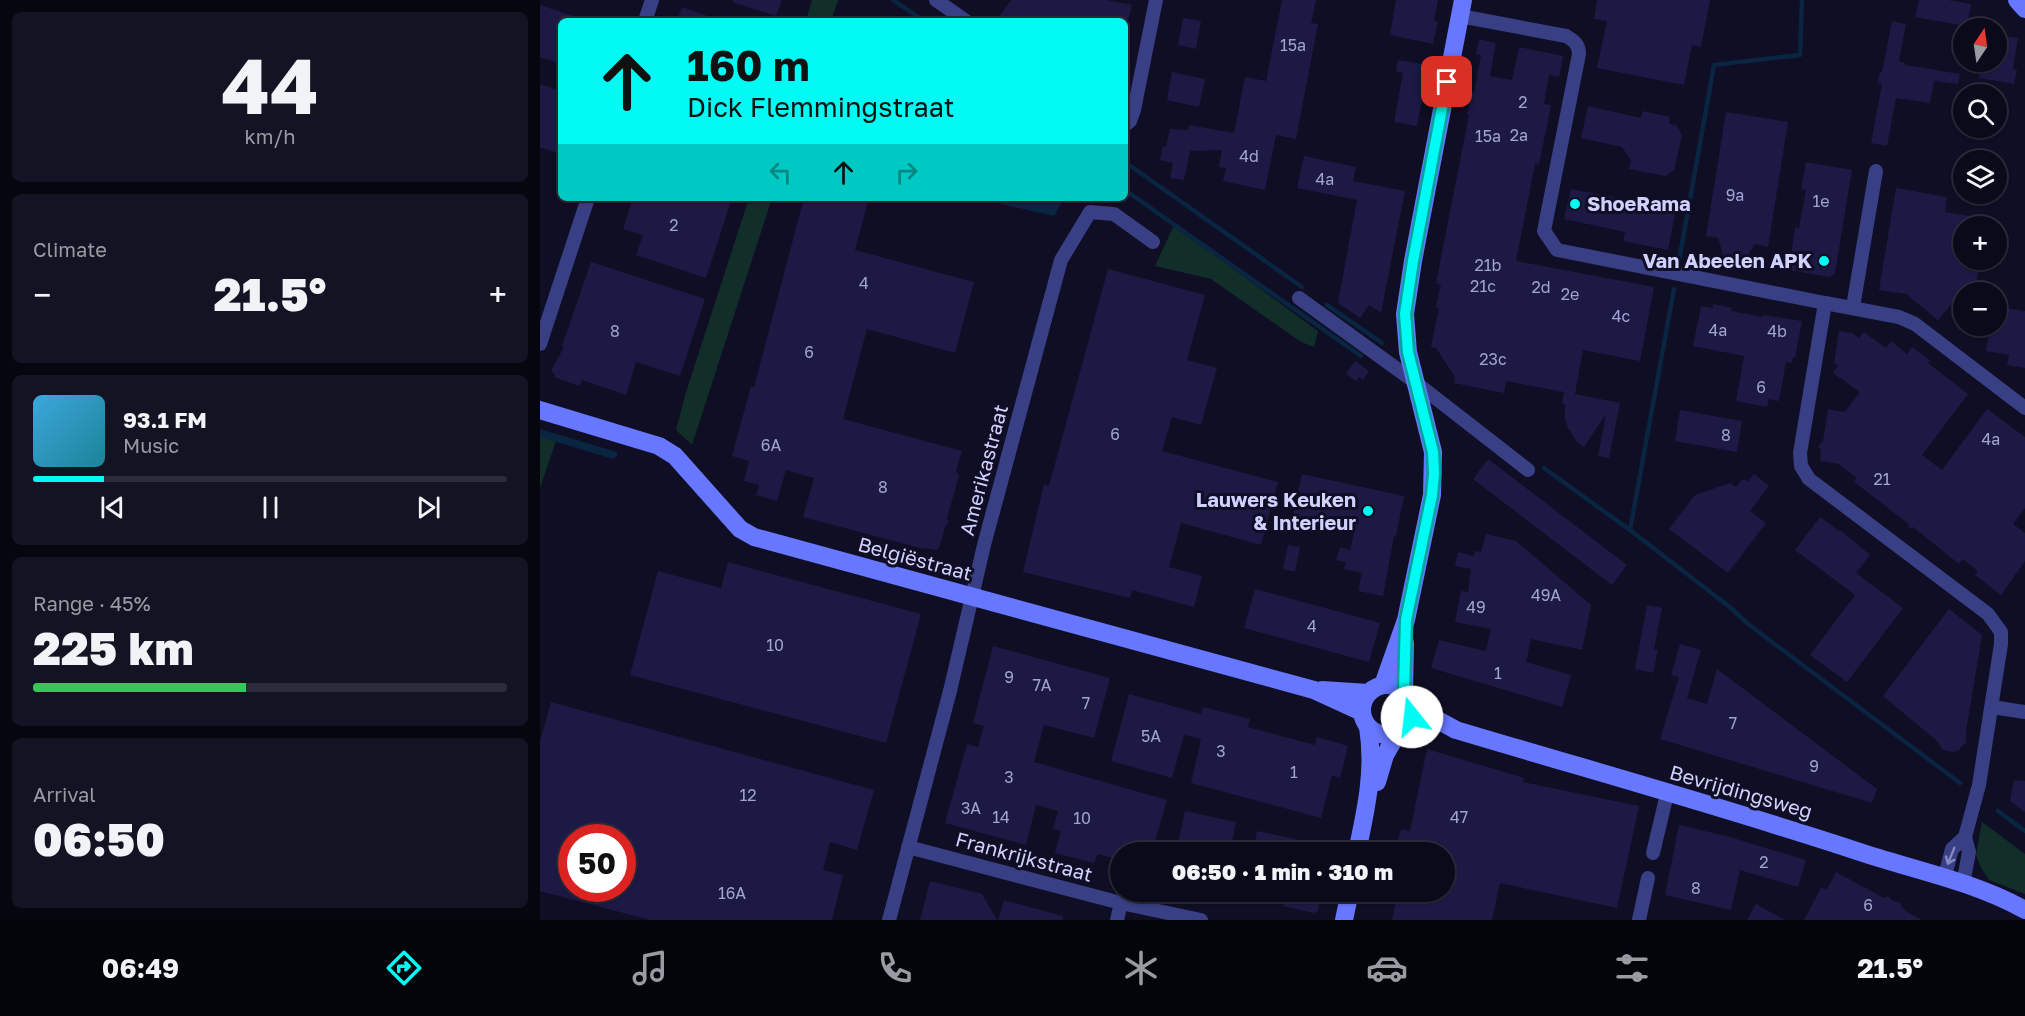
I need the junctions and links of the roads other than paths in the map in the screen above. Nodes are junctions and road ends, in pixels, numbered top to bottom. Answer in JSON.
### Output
{"nodes":[{"id":1,"x":652,"y":0,"type":"edge"},
{"id":2,"x":936,"y":0,"type":"edge"},
{"id":3,"x":1156,"y":0,"type":"edge"},
{"id":4,"x":2017,"y":0,"type":"edge"},
{"id":5,"x":1461,"y":8,"type":"edge"},
{"id":6,"x":2025,"y":9,"type":"edge"},
{"id":7,"x":646,"y":18,"type":"edge"},
{"id":8,"x":962,"y":18,"type":"edge"},
{"id":9,"x":1128,"y":123,"type":"edge"},
{"id":10,"x":1876,"y":171,"type":"dead end"},
{"id":11,"x":587,"y":201,"type":"edge"},
{"id":12,"x":1153,"y":242,"type":"dead end"},
{"id":13,"x":1299,"y":298,"type":"dead end"},
{"id":14,"x":1825,"y":303,"type":"junction"},
{"id":15,"x":1853,"y":307,"type":"junction"},
{"id":16,"x":540,"y":344,"type":"edge"},
{"id":17,"x":1415,"y":382,"type":"junction"},
{"id":18,"x":2025,"y":408,"type":"edge"},
{"id":19,"x":540,"y":410,"type":"edge"},
{"id":20,"x":1528,"y":470,"type":"dead end"},
{"id":21,"x":972,"y":597,"type":"junction"},
{"id":22,"x":1406,"y":620,"type":"junction"},
{"id":23,"x":1376,"y":689,"type":"junction"},
{"id":24,"x":1314,"y":690,"type":"junction"},
{"id":25,"x":1404,"y":691,"type":"junction"},
{"id":26,"x":1992,"y":707,"type":"junction"},
{"id":27,"x":2025,"y":712,"type":"edge"},
{"id":28,"x":1365,"y":719,"type":"junction"},
{"id":29,"x":1406,"y":723,"type":"junction"},
{"id":30,"x":1667,"y":794,"type":"junction"},
{"id":31,"x":1369,"y":795,"type":"junction"},
{"id":32,"x":1965,"y":837,"type":"junction"},
{"id":33,"x":1360,"y":842,"type":"edge"},
{"id":34,"x":908,"y":847,"type":"junction"},
{"id":35,"x":1653,"y":853,"type":"dead end"},
{"id":36,"x":1648,"y":878,"type":"dead end"},
{"id":37,"x":1944,"y":879,"type":"junction"},
{"id":38,"x":1963,"y":884,"type":"junction"},
{"id":39,"x":1348,"y":902,"type":"edge"},
{"id":40,"x":1121,"y":903,"type":"junction"},
{"id":41,"x":2021,"y":905,"type":"edge"},
{"id":42,"x":889,"y":920,"type":"edge"},
{"id":43,"x":1117,"y":920,"type":"edge"},
{"id":44,"x":1201,"y":920,"type":"edge"},
{"id":45,"x":1344,"y":920,"type":"edge"},
{"id":46,"x":1639,"y":920,"type":"edge"}],
"edges":[{"from":1,"to":7,"type":"street"},
{"from":2,"to":8,"type":"street"},
{"from":3,"to":9,"type":"street"},
{"from":4,"to":6,"type":"main road"},
{"from":5,"to":14,"type":"street"},
{"from":5,"to":17,"type":"main road"},
{"from":10,"to":15,"type":"street"},
{"from":11,"to":16,"type":"street"},
{"from":12,"to":21,"type":"street","name":"Amerikastraat"},
{"from":13,"to":17,"type":"street"},
{"from":14,"to":15,"type":"street"},
{"from":14,"to":26,"type":"street"},
{"from":15,"to":18,"type":"street"},
{"from":17,"to":20,"type":"street"},
{"from":17,"to":22,"type":"main road"},
{"from":19,"to":21,"type":"main road","name":"Belgiëstraat"},
{"from":21,"to":24,"type":"main road","name":"Belgiëstraat"},
{"from":21,"to":34,"type":"street","name":"Amerikastraat"},
{"from":22,"to":23,"type":"main road"},
{"from":22,"to":25,"type":"main road"},
{"from":23,"to":24,"type":"main road","name":"Belgiëstraat"},
{"from":23,"to":25,"type":"main road"},
{"from":23,"to":28,"type":"main road"},
{"from":24,"to":28,"type":"main road","name":"Belgiëstraat"},
{"from":25,"to":29,"type":"main road"},
{"from":26,"to":27,"type":"street"},
{"from":26,"to":32,"type":"street"},
{"from":28,"to":29,"type":"main road"},
{"from":28,"to":31,"type":"main road"},
{"from":29,"to":30,"type":"main road","name":"Bevrijdingsweg"},
{"from":29,"to":31,"type":"main road"},
{"from":30,"to":35,"type":"street"},
{"from":30,"to":37,"type":"main road","name":"Bevrijdingsweg"},
{"from":31,"to":33,"type":"main road"},
{"from":32,"to":37,"type":"street","one_way":true},
{"from":32,"to":38,"type":"street"},
{"from":34,"to":40,"type":"street","name":"Frankrijkstraat"},
{"from":34,"to":42,"type":"street","name":"Amerikastraat"},
{"from":36,"to":46,"type":"street"},
{"from":37,"to":38,"type":"main road","name":"Bevrijdingsweg"},
{"from":38,"to":41,"type":"main road","name":"Bevrijdingsweg"},
{"from":39,"to":45,"type":"main road"},
{"from":40,"to":43,"type":"street"},
{"from":40,"to":44,"type":"street","name":"Frankrijkstraat"}]}
